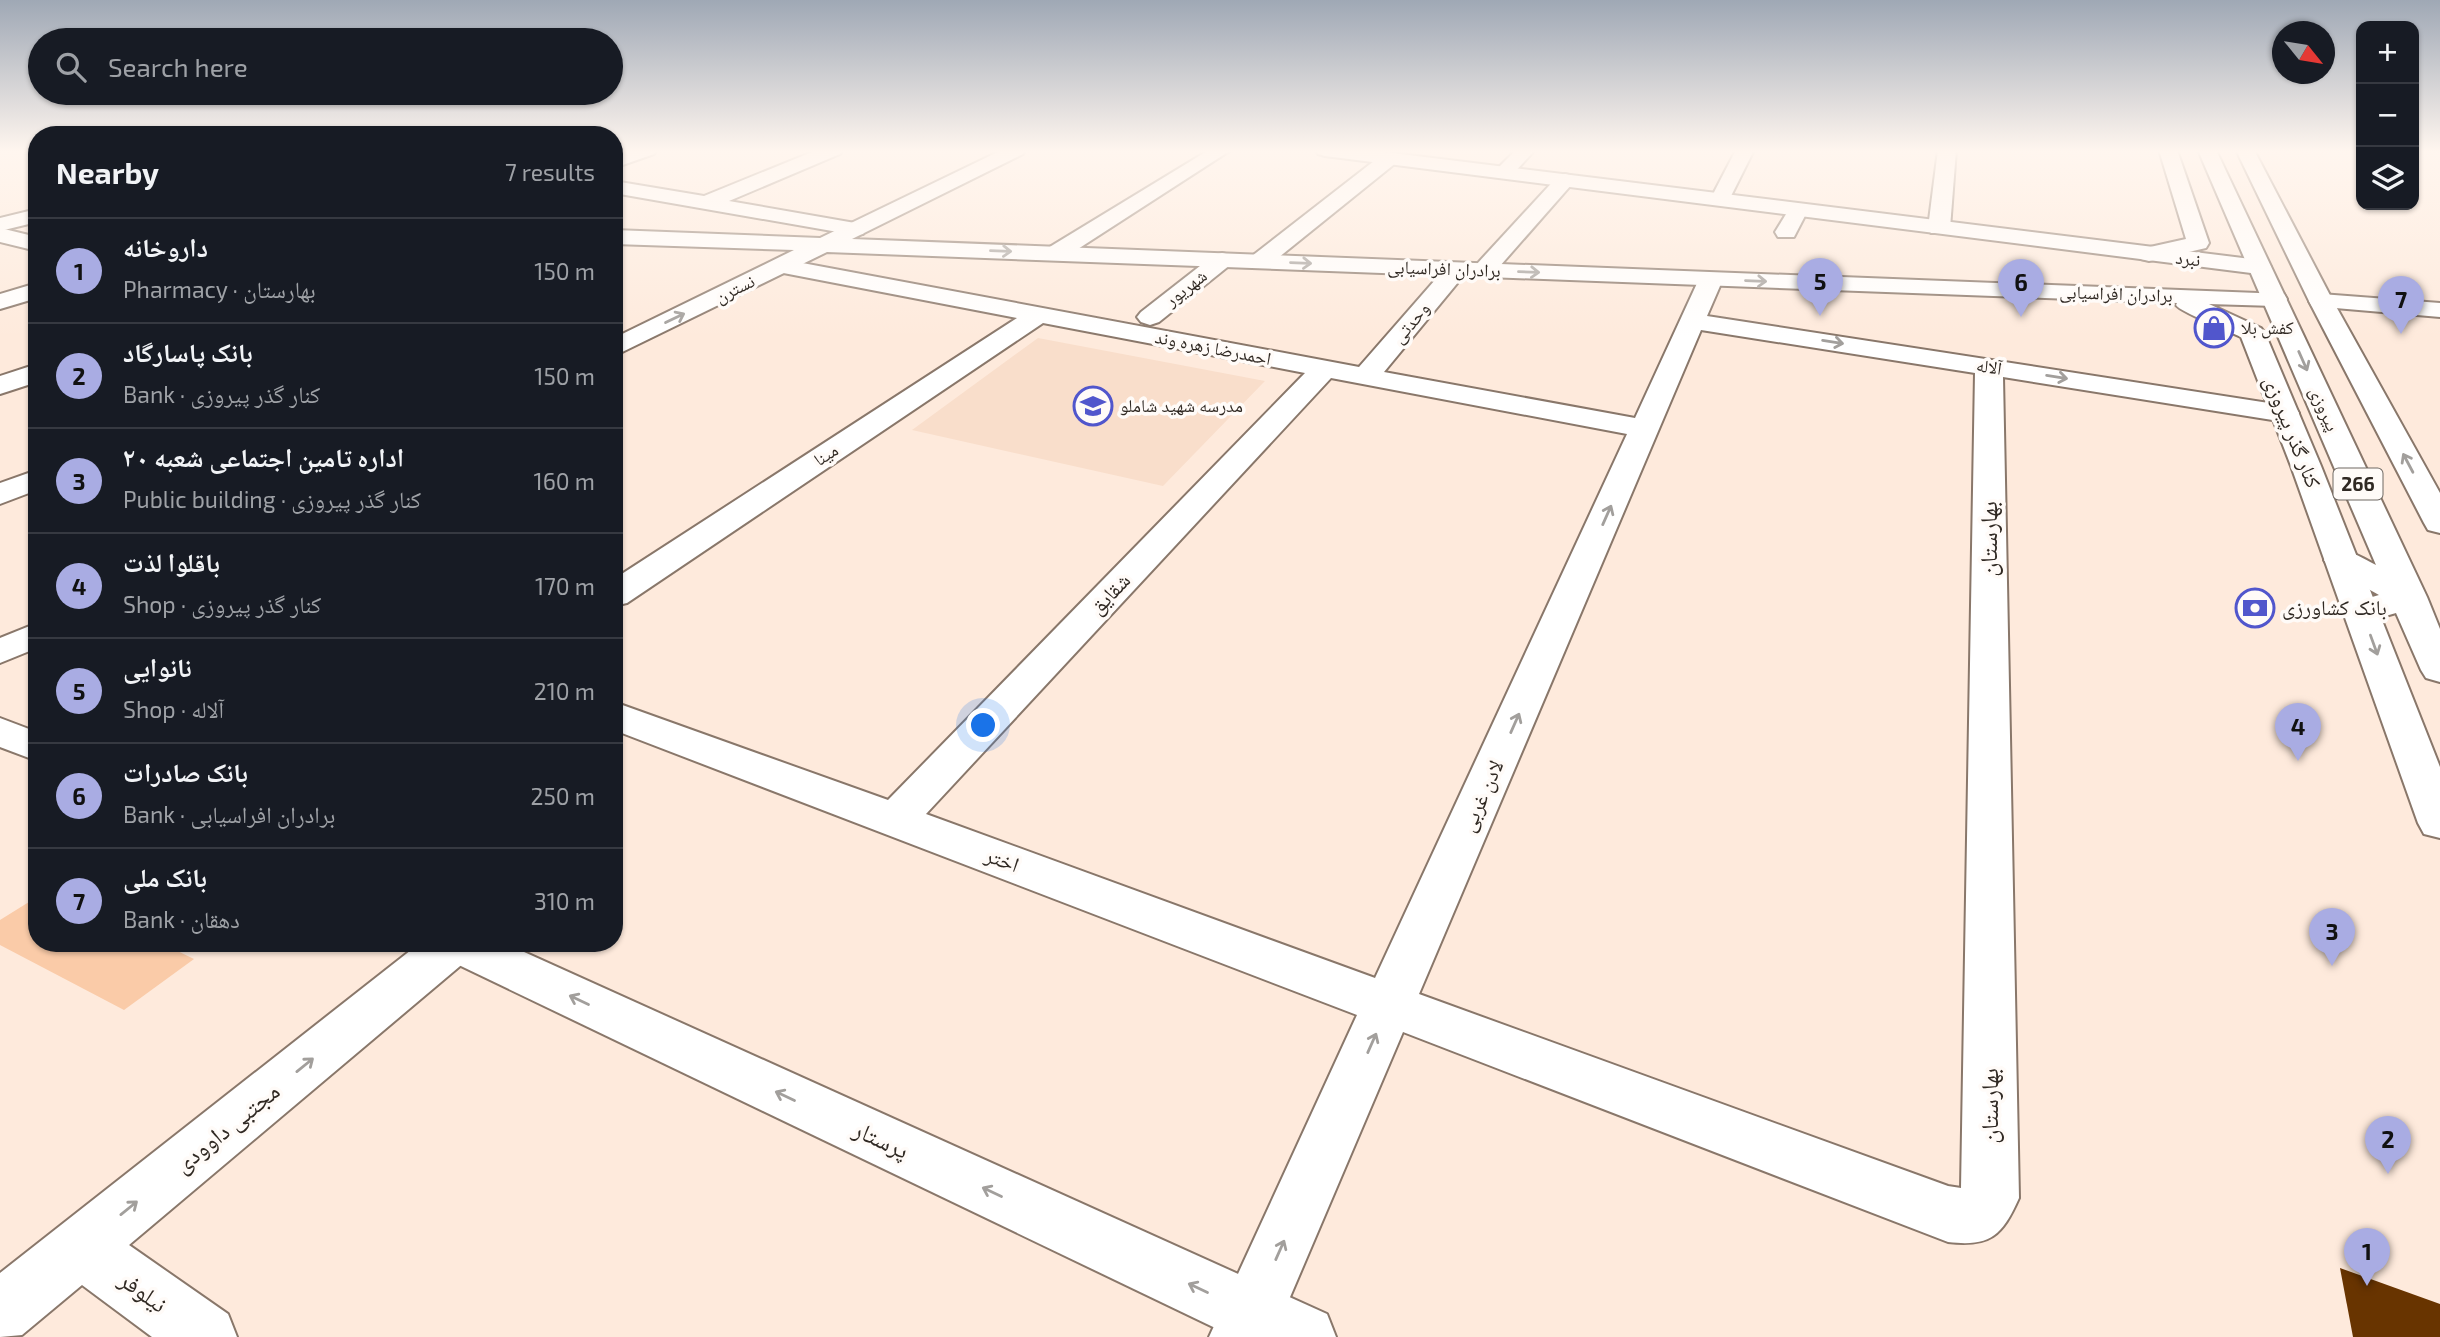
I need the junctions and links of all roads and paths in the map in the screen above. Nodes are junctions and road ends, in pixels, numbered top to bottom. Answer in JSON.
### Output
{"nodes":[{"id":1,"x":760,"y":212,"type":"edge"},
{"id":2,"x":889,"y":212,"type":"edge"},
{"id":3,"x":1121,"y":212,"type":"edge"},
{"id":4,"x":1321,"y":212,"type":"edge"},
{"id":5,"x":1537,"y":212,"type":"edge"},
{"id":6,"x":1797,"y":212,"type":"edge"},
{"id":7,"x":1817,"y":212,"type":"edge"},
{"id":8,"x":1941,"y":212,"type":"edge"},
{"id":9,"x":2188,"y":212,"type":"edge"},
{"id":10,"x":2235,"y":212,"type":"edge"},
{"id":11,"x":2276,"y":212,"type":"edge"},
{"id":12,"x":0,"y":213,"type":"edge"},
{"id":13,"x":28,"y":214,"type":"edge"},
{"id":14,"x":28,"y":217,"type":"edge"},
{"id":15,"x":0,"y":225,"type":"edge"},
{"id":16,"x":1939,"y":228,"type":"junction"},
{"id":17,"x":855,"y":229,"type":"junction"},
{"id":18,"x":1786,"y":232,"type":"dead end"},
{"id":19,"x":0,"y":235,"type":"edge"},
{"id":20,"x":623,"y":237,"type":"edge"},
{"id":21,"x":28,"y":242,"type":"edge"},
{"id":22,"x":826,"y":244,"type":"junction"},
{"id":23,"x":2086,"y":246,"type":"junction"},
{"id":24,"x":1056,"y":253,"type":"junction"},
{"id":25,"x":2149,"y":254,"type":"junction"},
{"id":26,"x":1222,"y":260,"type":"junction"},
{"id":27,"x":1260,"y":261,"type":"junction"},
{"id":28,"x":780,"y":266,"type":"junction"},
{"id":29,"x":2259,"y":267,"type":"junction"},
{"id":30,"x":1457,"y":269,"type":"junction"},
{"id":31,"x":1485,"y":271,"type":"junction"},
{"id":32,"x":1711,"y":279,"type":"junction"},
{"id":33,"x":28,"y":293,"type":"edge"},
{"id":34,"x":2106,"y":293,"type":"junction"},
{"id":35,"x":2159,"y":295,"type":"junction"},
{"id":36,"x":2274,"y":299,"type":"junction"},
{"id":37,"x":2321,"y":301,"type":"junction"},
{"id":38,"x":0,"y":302,"type":"edge"},
{"id":39,"x":2440,"y":310,"type":"edge"},
{"id":40,"x":1038,"y":314,"type":"junction"},
{"id":41,"x":1150,"y":317,"type":"dead end"},
{"id":42,"x":1692,"y":321,"type":"junction"},
{"id":43,"x":623,"y":344,"type":"edge"},
{"id":44,"x":1989,"y":367,"type":"junction"},
{"id":45,"x":1324,"y":369,"type":"junction"},
{"id":46,"x":28,"y":375,"type":"edge"},
{"id":47,"x":1366,"y":376,"type":"junction"},
{"id":48,"x":0,"y":386,"type":"edge"},
{"id":49,"x":2285,"y":413,"type":"junction"},
{"id":50,"x":1645,"y":429,"type":"junction"},
{"id":51,"x":28,"y":483,"type":"edge"},
{"id":52,"x":0,"y":494,"type":"edge"},
{"id":53,"x":2432,"y":497,"type":"edge"},
{"id":54,"x":2440,"y":523,"type":"edge"},
{"id":55,"x":2342,"y":560,"type":"junction"},
{"id":56,"x":623,"y":589,"type":"edge"},
{"id":57,"x":2409,"y":597,"type":"junction"},
{"id":58,"x":2361,"y":612,"type":"junction"},
{"id":59,"x":28,"y":638,"type":"edge"},
{"id":60,"x":0,"y":652,"type":"edge"},
{"id":61,"x":2440,"y":670,"type":"edge"},
{"id":62,"x":623,"y":718,"type":"edge"},
{"id":63,"x":0,"y":731,"type":"edge"},
{"id":64,"x":28,"y":744,"type":"edge"},
{"id":65,"x":895,"y":820,"type":"junction"},
{"id":66,"x":2440,"y":823,"type":"edge"},
{"id":67,"x":445,"y":952,"type":"edge"},
{"id":68,"x":475,"y":952,"type":"edge"},
{"id":69,"x":1390,"y":1004,"type":"junction"},
{"id":70,"x":80,"y":1247,"type":"junction"},
{"id":71,"x":0,"y":1313,"type":"edge"},
{"id":72,"x":1266,"y":1329,"type":"edge"},
{"id":73,"x":205,"y":1337,"type":"edge"}],
"edges":[{"from":1,"to":17,"type":"street"},
{"from":2,"to":17,"type":"street","name":"نسترن"},
{"from":3,"to":24,"type":"street"},
{"from":4,"to":27,"type":"street"},
{"from":5,"to":31,"type":"street"},
{"from":6,"to":18,"type":"street"},
{"from":7,"to":16,"type":"street","name":"نبرد"},
{"from":8,"to":16,"type":"street"},
{"from":9,"to":25,"type":"street"},
{"from":10,"to":29,"type":"street","name":"پیروزی","number":"266"},
{"from":11,"to":37,"type":"street","number":"266"},
{"from":12,"to":13,"type":"street"},
{"from":14,"to":15,"type":"street"},
{"from":16,"to":23,"type":"street","name":"نبرد"},
{"from":17,"to":22,"type":"street","name":"نسترن"},
{"from":19,"to":21,"type":"street"},
{"from":20,"to":22,"type":"street","name":"برادران افراسیابی"},
{"from":22,"to":24,"type":"street","name":"برادران افراسیابی","one_way":true},
{"from":22,"to":28,"type":"street","name":"نسترن"},
{"from":23,"to":25,"type":"street","name":"نبرد"},
{"from":23,"to":34,"type":"street"},
{"from":24,"to":26,"type":"street","name":"برادران افراسیابی"},
{"from":25,"to":29,"type":"street","name":"نبرد"},
{"from":26,"to":27,"type":"street","name":"برادران افراسیابی"},
{"from":26,"to":41,"type":"street","name":"شهریور"},
{"from":27,"to":30,"type":"street","name":"برادران افراسیابی","one_way":true},
{"from":28,"to":40,"type":"street","name":"احمدرضا زهره وند"},
{"from":43,"to":28,"type":"street","name":"نسترن","one_way":true},
{"from":29,"to":36,"type":"street","name":"پیروزی","number":"266"},
{"from":30,"to":31,"type":"street","name":"برادران افراسیابی"},
{"from":30,"to":47,"type":"street","name":"وحدتی"},
{"from":31,"to":32,"type":"street","name":"برادران افراسیابی","one_way":true},
{"from":32,"to":34,"type":"street","name":"برادران افراسیابی","one_way":true},
{"from":32,"to":42,"type":"street","name":"لادن غربی"},
{"from":33,"to":38,"type":"street"},
{"from":34,"to":35,"type":"street","name":"برادران افراسیابی"},
{"from":35,"to":36,"type":"street","name":"برادران افراسیابی"},
{"from":35,"to":49,"type":"street","name":"کنار گذر پیروزی"},
{"from":36,"to":37,"type":"street","name":"برادران افراسیابی"},
{"from":36,"to":57,"type":"street","name":"پیروزی","number":"266","one_way":true},
{"from":37,"to":39,"type":"street","name":"برادران افراسیابی"},
{"from":53,"to":37,"type":"street","number":"266","one_way":true},
{"from":40,"to":45,"type":"street","name":"احمدرضا زهره وند"},
{"from":40,"to":56,"type":"street","name":"مینا"},
{"from":42,"to":44,"type":"street","name":"آلاله","one_way":true},
{"from":42,"to":50,"type":"street","name":"لادن غربی"},
{"from":44,"to":49,"type":"street","name":"آلاله","one_way":true},
{"from":44,"to":69,"type":"street","name":"بهارستان"},
{"from":45,"to":47,"type":"street","name":"احمدرضا زهره وند"},
{"from":45,"to":65,"type":"street","name":"شقایق"},
{"from":46,"to":48,"type":"street"},
{"from":47,"to":50,"type":"street","name":"احمدرضا زهره وند"},
{"from":49,"to":55,"type":"street","name":"کنار گذر پیروزی"},
{"from":69,"to":50,"type":"street","name":"لادن غربی","one_way":true},
{"from":51,"to":52,"type":"street"},
{"from":53,"to":54,"type":"street","number":"266"},
{"from":55,"to":57,"type":"street"},
{"from":55,"to":58,"type":"street","name":"کنار گذر پیروزی"},
{"from":57,"to":58,"type":"street"},
{"from":57,"to":61,"type":"street","name":"پیروزی","number":"266"},
{"from":58,"to":66,"type":"street","name":"کنار گذر پیروزی","one_way":true},
{"from":59,"to":60,"type":"street"},
{"from":62,"to":65,"type":"street","name":"اختر"},
{"from":63,"to":64,"type":"street"},
{"from":65,"to":69,"type":"street","name":"اختر"},
{"from":70,"to":67,"type":"street","name":"مجتبی داوودی","one_way":true},
{"from":72,"to":68,"type":"street","name":"پرستار","one_way":true},
{"from":72,"to":69,"type":"street","name":"لادن غربی","one_way":true},
{"from":70,"to":71,"type":"street","name":"مجتبی داوودی"},
{"from":70,"to":73,"type":"street","name":"نیلوفر"}]}
